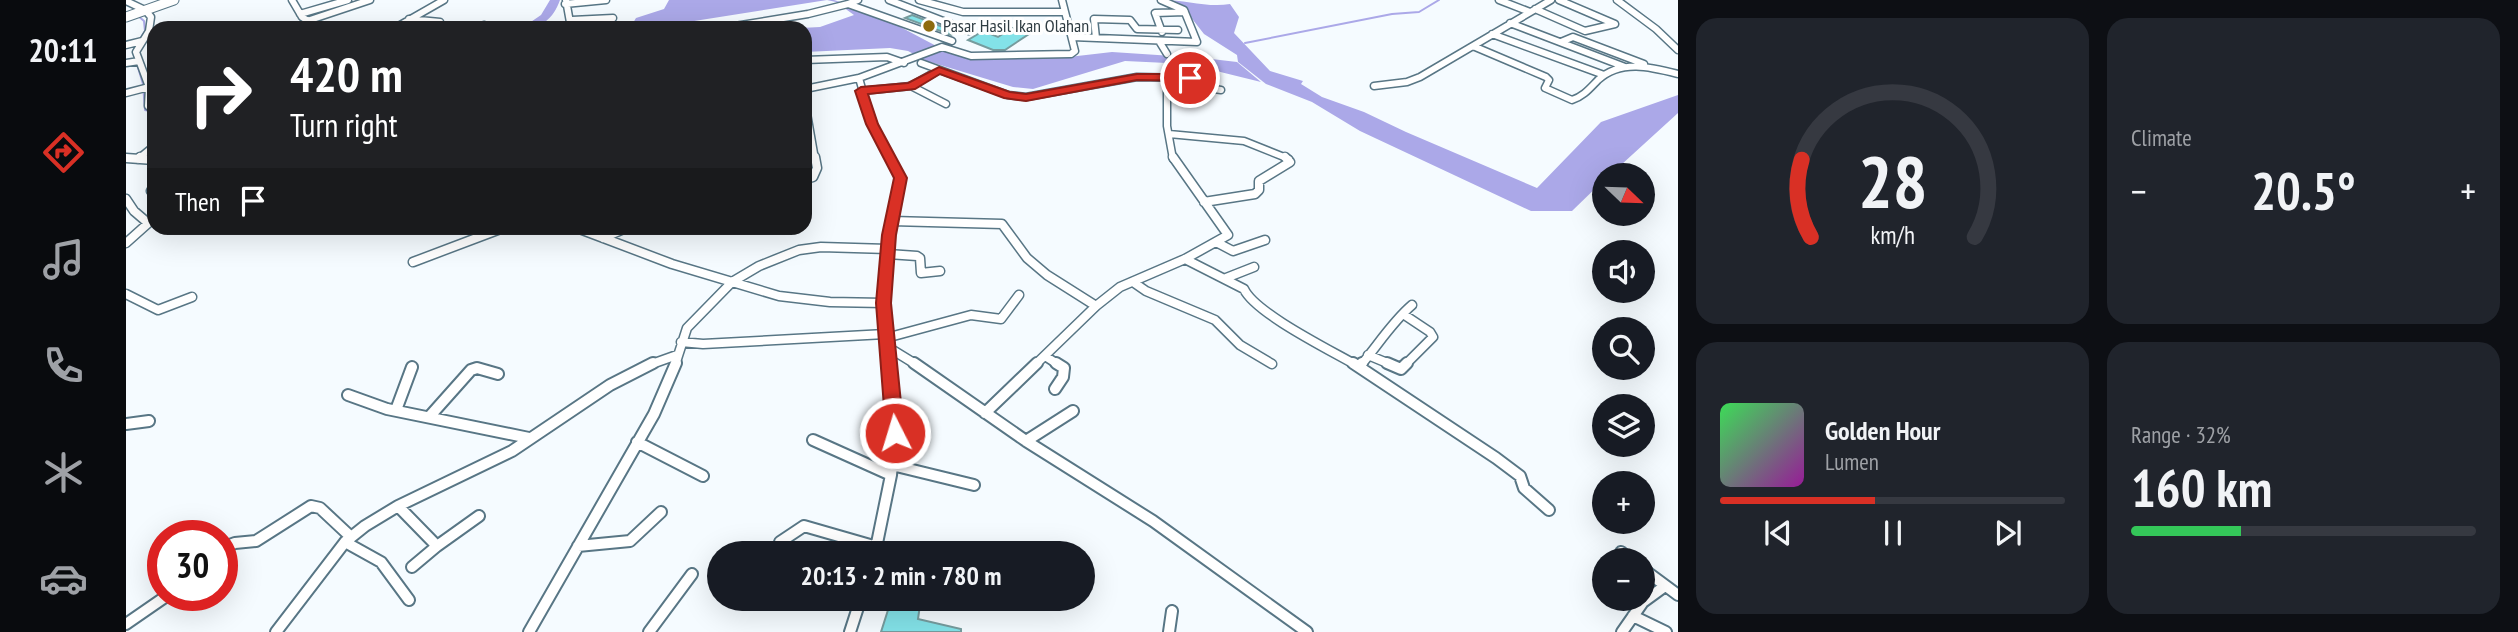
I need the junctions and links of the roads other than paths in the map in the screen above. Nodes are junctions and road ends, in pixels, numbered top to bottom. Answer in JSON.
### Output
{"nodes":[{"id":1,"x":174,"y":0,"type":"edge"},
{"id":2,"x":292,"y":0,"type":"edge"},
{"id":3,"x":348,"y":0,"type":"edge"},
{"id":4,"x":370,"y":0,"type":"edge"},
{"id":5,"x":444,"y":0,"type":"edge"},
{"id":6,"x":606,"y":0,"type":"edge"},
{"id":7,"x":858,"y":0,"type":"edge"},
{"id":8,"x":889,"y":0,"type":"edge"},
{"id":9,"x":899,"y":0,"type":"edge"},
{"id":10,"x":919,"y":0,"type":"edge"},
{"id":11,"x":1062,"y":0,"type":"edge"},
{"id":12,"x":1161,"y":0,"type":"edge"},
{"id":13,"x":1499,"y":0,"type":"edge"},
{"id":14,"x":1551,"y":0,"type":"edge"},
{"id":15,"x":1559,"y":0,"type":"edge"},
{"id":16,"x":1616,"y":0,"type":"edge"},
{"id":17,"x":126,"y":1,"type":"edge"},
{"id":18,"x":565,"y":2,"type":"edge"},
{"id":19,"x":846,"y":4,"type":"junction"},
{"id":20,"x":145,"y":10,"type":"junction"},
{"id":21,"x":1532,"y":10,"type":"junction"},
{"id":22,"x":921,"y":11,"type":"junction"},
{"id":23,"x":1065,"y":12,"type":"junction"},
{"id":24,"x":1185,"y":12,"type":"junction"},
{"id":25,"x":300,"y":14,"type":"junction"},
{"id":26,"x":126,"y":17,"type":"edge"},
{"id":27,"x":613,"y":18,"type":"dead end"},
{"id":28,"x":409,"y":19,"type":"junction"},
{"id":29,"x":572,"y":20,"type":"joint"},
{"id":30,"x":150,"y":21,"type":"edge"},
{"id":31,"x":308,"y":21,"type":"edge"},
{"id":32,"x":312,"y":21,"type":"edge"},
{"id":33,"x":406,"y":21,"type":"edge"},
{"id":34,"x":430,"y":21,"type":"edge"},
{"id":35,"x":760,"y":21,"type":"edge"},
{"id":36,"x":1510,"y":23,"type":"junction"},
{"id":37,"x":147,"y":30,"type":"edge"},
{"id":38,"x":1161,"y":30,"type":"junction"},
{"id":39,"x":1178,"y":30,"type":"dead end"},
{"id":40,"x":1492,"y":34,"type":"junction"},
{"id":41,"x":1072,"y":37,"type":"junction"},
{"id":42,"x":1096,"y":38,"type":"junction"},
{"id":43,"x":142,"y":41,"type":"junction"},
{"id":44,"x":952,"y":41,"type":"junction"},
{"id":45,"x":1162,"y":41,"type":"junction"},
{"id":46,"x":1186,"y":42,"type":"junction"},
{"id":47,"x":1561,"y":42,"type":"junction"},
{"id":48,"x":129,"y":44,"type":"edge"},
{"id":49,"x":1473,"y":46,"type":"junction"},
{"id":50,"x":942,"y":47,"type":"junction"},
{"id":51,"x":1678,"y":50,"type":"edge"},
{"id":52,"x":1193,"y":52,"type":"dead end"},
{"id":53,"x":1167,"y":54,"type":"dead end"},
{"id":54,"x":812,"y":60,"type":"edge"},
{"id":55,"x":138,"y":61,"type":"junction"},
{"id":56,"x":904,"y":62,"type":"junction"},
{"id":57,"x":126,"y":63,"type":"edge"},
{"id":58,"x":921,"y":63,"type":"dead end"},
{"id":59,"x":1625,"y":67,"type":"junction"},
{"id":60,"x":1652,"y":68,"type":"junction"},
{"id":61,"x":939,"y":70,"type":"junction"},
{"id":62,"x":1678,"y":74,"type":"edge"},
{"id":63,"x":1604,"y":75,"type":"junction"},
{"id":64,"x":859,"y":78,"type":"junction"},
{"id":65,"x":1190,"y":78,"type":"dead end"},
{"id":66,"x":1168,"y":80,"type":"junction"},
{"id":67,"x":911,"y":86,"type":"junction"},
{"id":68,"x":1374,"y":86,"type":"dead end"},
{"id":69,"x":146,"y":87,"type":"joint"},
{"id":70,"x":812,"y":88,"type":"edge"},
{"id":71,"x":1221,"y":90,"type":"dead end"},
{"id":72,"x":861,"y":91,"type":"junction"},
{"id":73,"x":130,"y":92,"type":"edge"},
{"id":74,"x":946,"y":104,"type":"dead end"},
{"id":75,"x":1169,"y":134,"type":"junction"},
{"id":76,"x":147,"y":152,"type":"edge"},
{"id":77,"x":812,"y":152,"type":"edge"},
{"id":78,"x":126,"y":158,"type":"edge"},
{"id":79,"x":138,"y":159,"type":"junction"},
{"id":80,"x":147,"y":160,"type":"edge"},
{"id":81,"x":812,"y":177,"type":"edge"},
{"id":82,"x":126,"y":199,"type":"edge"},
{"id":83,"x":1204,"y":202,"type":"junction"},
{"id":84,"x":147,"y":219,"type":"edge"},
{"id":85,"x":892,"y":220,"type":"junction"},
{"id":86,"x":147,"y":224,"type":"edge"},
{"id":87,"x":130,"y":235,"type":"edge"},
{"id":88,"x":484,"y":235,"type":"edge"},
{"id":89,"x":595,"y":235,"type":"edge"},
{"id":90,"x":610,"y":235,"type":"edge"},
{"id":91,"x":603,"y":238,"type":"junction"},
{"id":92,"x":1265,"y":240,"type":"dead end"},
{"id":93,"x":1216,"y":242,"type":"junction"},
{"id":94,"x":126,"y":243,"type":"edge"},
{"id":95,"x":888,"y":252,"type":"junction"},
{"id":96,"x":1185,"y":259,"type":"junction"},
{"id":97,"x":413,"y":262,"type":"dead end"},
{"id":98,"x":1254,"y":267,"type":"dead end"},
{"id":99,"x":940,"y":271,"type":"dead end"},
{"id":100,"x":1226,"y":278,"type":"junction"},
{"id":101,"x":732,"y":282,"type":"junction"},
{"id":102,"x":1133,"y":282,"type":"junction"},
{"id":103,"x":126,"y":294,"type":"edge"},
{"id":104,"x":1019,"y":295,"type":"dead end"},
{"id":105,"x":192,"y":297,"type":"dead end"},
{"id":106,"x":884,"y":303,"type":"junction"},
{"id":107,"x":1412,"y":305,"type":"dead end"},
{"id":108,"x":1096,"y":306,"type":"junction"},
{"id":109,"x":1403,"y":314,"type":"junction"},
{"id":110,"x":886,"y":340,"type":"junction"},
{"id":111,"x":681,"y":342,"type":"junction"},
{"id":112,"x":677,"y":355,"type":"junction"},
{"id":113,"x":1368,"y":355,"type":"junction"},
{"id":114,"x":1045,"y":356,"type":"junction"},
{"id":115,"x":1272,"y":364,"type":"dead end"},
{"id":116,"x":1359,"y":366,"type":"junction"},
{"id":117,"x":412,"y":367,"type":"dead end"},
{"id":118,"x":498,"y":374,"type":"dead end"},
{"id":119,"x":1055,"y":389,"type":"dead end"},
{"id":120,"x":348,"y":395,"type":"dead end"},
{"id":121,"x":396,"y":410,"type":"junction"},
{"id":122,"x":1073,"y":411,"type":"dead end"},
{"id":123,"x":985,"y":413,"type":"junction"},
{"id":124,"x":430,"y":416,"type":"junction"},
{"id":125,"x":149,"y":421,"type":"dead end"},
{"id":126,"x":126,"y":424,"type":"edge"},
{"id":127,"x":529,"y":438,"type":"junction"},
{"id":128,"x":813,"y":440,"type":"dead end"},
{"id":129,"x":1026,"y":441,"type":"junction"},
{"id":130,"x":638,"y":442,"type":"junction"},
{"id":131,"x":891,"y":470,"type":"junction"},
{"id":132,"x":702,"y":476,"type":"dead end"},
{"id":133,"x":974,"y":485,"type":"dead end"},
{"id":134,"x":398,"y":506,"type":"junction"},
{"id":135,"x":1549,"y":510,"type":"dead end"},
{"id":136,"x":661,"y":512,"type":"dead end"},
{"id":137,"x":479,"y":516,"type":"dead end"},
{"id":138,"x":348,"y":540,"type":"junction"},
{"id":139,"x":782,"y":541,"type":"edge"},
{"id":140,"x":849,"y":541,"type":"edge"},
{"id":141,"x":878,"y":541,"type":"edge"},
{"id":142,"x":238,"y":543,"type":"edge"},
{"id":143,"x":578,"y":545,"type":"junction"},
{"id":144,"x":437,"y":546,"type":"junction"},
{"id":145,"x":412,"y":567,"type":"dead end"},
{"id":146,"x":692,"y":574,"type":"dead end"},
{"id":147,"x":1655,"y":578,"type":"edge"},
{"id":148,"x":1665,"y":586,"type":"junction"},
{"id":149,"x":1678,"y":595,"type":"edge"},
{"id":150,"x":409,"y":600,"type":"dead end"},
{"id":151,"x":147,"y":610,"type":"edge"},
{"id":152,"x":857,"y":611,"type":"edge"},
{"id":153,"x":1172,"y":611,"type":"dead end"},
{"id":154,"x":1633,"y":617,"type":"junction"},
{"id":155,"x":126,"y":624,"type":"edge"},
{"id":156,"x":276,"y":632,"type":"edge"},
{"id":157,"x":529,"y":632,"type":"edge"},
{"id":158,"x":649,"y":632,"type":"edge"},
{"id":159,"x":850,"y":632,"type":"edge"},
{"id":160,"x":1169,"y":632,"type":"edge"},
{"id":161,"x":1307,"y":632,"type":"edge"},
{"id":162,"x":1622,"y":632,"type":"edge"},
{"id":163,"x":1665,"y":632,"type":"edge"}],
"edges":[{"from":1,"to":20,"type":"main road"},
{"from":2,"to":25,"type":"street"},
{"from":3,"to":25,"type":"street"},
{"from":4,"to":32,"type":"street"},
{"from":5,"to":28,"type":"street"},
{"from":6,"to":18,"type":"street"},
{"from":7,"to":19,"type":"street"},
{"from":8,"to":22,"type":"street"},
{"from":9,"to":22,"type":"street"},
{"from":10,"to":23,"type":"street"},
{"from":11,"to":23,"type":"street"},
{"from":12,"to":24,"type":"street"},
{"from":13,"to":21,"type":"street"},
{"from":14,"to":21,"type":"street"},
{"from":15,"to":21,"type":"street"},
{"from":16,"to":51,"type":"street"},
{"from":17,"to":20,"type":"street"},
{"from":18,"to":29,"type":"street"},
{"from":19,"to":35,"type":"street"},
{"from":19,"to":44,"type":"street"},
{"from":20,"to":26,"type":"main road"},
{"from":20,"to":30,"type":"street"},
{"from":21,"to":36,"type":"street"},
{"from":22,"to":44,"type":"street"},
{"from":23,"to":41,"type":"street"},
{"from":24,"to":38,"type":"street"},
{"from":24,"to":46,"type":"street"},
{"from":25,"to":31,"type":"street"},
{"from":27,"to":29,"type":"street"},
{"from":28,"to":33,"type":"street"},
{"from":28,"to":34,"type":"street"},
{"from":36,"to":40,"type":"street"},
{"from":36,"to":47,"type":"street"},
{"from":37,"to":43,"type":"street"},
{"from":38,"to":39,"type":"street"},
{"from":38,"to":42,"type":"street"},
{"from":38,"to":45,"type":"street"},
{"from":40,"to":49,"type":"street"},
{"from":40,"to":63,"type":"street"},
{"from":41,"to":42,"type":"street"},
{"from":41,"to":50,"type":"street"},
{"from":42,"to":45,"type":"street"},
{"from":43,"to":48,"type":"street"},
{"from":43,"to":55,"type":"street"},
{"from":44,"to":50,"type":"street"},
{"from":45,"to":46,"type":"street"},
{"from":45,"to":53,"type":"street"},
{"from":46,"to":52,"type":"street"},
{"from":47,"to":59,"type":"street"},
{"from":47,"to":60,"type":"street"},
{"from":49,"to":63,"type":"street"},
{"from":49,"to":68,"type":"street"},
{"from":50,"to":56,"type":"street"},
{"from":54,"to":56,"type":"street"},
{"from":55,"to":57,"type":"street"},
{"from":55,"to":69,"type":"street"},
{"from":56,"to":64,"type":"street"},
{"from":58,"to":61,"type":"street"},
{"from":59,"to":60,"type":"street"},
{"from":59,"to":63,"type":"street"},
{"from":60,"to":62,"type":"street"},
{"from":61,"to":66,"type":"street"},
{"from":61,"to":67,"type":"street"},
{"from":64,"to":70,"type":"street"},
{"from":64,"to":72,"type":"street"},
{"from":65,"to":66,"type":"street"},
{"from":66,"to":71,"type":"street"},
{"from":66,"to":75,"type":"street"},
{"from":67,"to":72,"type":"street"},
{"from":67,"to":74,"type":"street"},
{"from":69,"to":73,"type":"street"},
{"from":72,"to":85,"type":"street"},
{"from":75,"to":83,"type":"street"},
{"from":75,"to":83,"type":"street"},
{"from":76,"to":79,"type":"street"},
{"from":77,"to":81,"type":"street"},
{"from":78,"to":79,"type":"street"},
{"from":79,"to":80,"type":"street"},
{"from":82,"to":84,"type":"street"},
{"from":83,"to":93,"type":"street"},
{"from":85,"to":95,"type":"street"},
{"from":85,"to":108,"type":"street"},
{"from":86,"to":87,"type":"street"},
{"from":87,"to":94,"type":"street"},
{"from":88,"to":97,"type":"street"},
{"from":89,"to":91,"type":"street"},
{"from":90,"to":91,"type":"street"},
{"from":91,"to":101,"type":"street"},
{"from":92,"to":93,"type":"street"},
{"from":93,"to":96,"type":"street"},
{"from":95,"to":99,"type":"street"},
{"from":95,"to":101,"type":"street"},
{"from":95,"to":106,"type":"street"},
{"from":96,"to":100,"type":"street"},
{"from":96,"to":102,"type":"street"},
{"from":98,"to":100,"type":"street"},
{"from":100,"to":116,"type":"street"},
{"from":101,"to":106,"type":"street"},
{"from":101,"to":111,"type":"street"},
{"from":102,"to":108,"type":"street"},
{"from":102,"to":115,"type":"street"},
{"from":103,"to":105,"type":"street"},
{"from":104,"to":110,"type":"street"},
{"from":106,"to":110,"type":"street"},
{"from":107,"to":109,"type":"street"},
{"from":108,"to":114,"type":"street"},
{"from":109,"to":113,"type":"street"},
{"from":109,"to":113,"type":"street"},
{"from":110,"to":111,"type":"street"},
{"from":110,"to":123,"type":"street"},
{"from":110,"to":131,"type":"street"},
{"from":111,"to":112,"type":"street"},
{"from":112,"to":127,"type":"street"},
{"from":112,"to":130,"type":"street"},
{"from":113,"to":116,"type":"street"},
{"from":114,"to":119,"type":"street"},
{"from":114,"to":123,"type":"street"},
{"from":116,"to":135,"type":"street"},
{"from":117,"to":121,"type":"street"},
{"from":118,"to":124,"type":"street"},
{"from":120,"to":121,"type":"street"},
{"from":121,"to":124,"type":"street"},
{"from":122,"to":129,"type":"street"},
{"from":123,"to":129,"type":"street"},
{"from":124,"to":127,"type":"street"},
{"from":125,"to":126,"type":"street"},
{"from":127,"to":134,"type":"street"},
{"from":128,"to":131,"type":"street"},
{"from":129,"to":161,"type":"street"},
{"from":130,"to":132,"type":"street"},
{"from":130,"to":143,"type":"street"},
{"from":131,"to":133,"type":"street"},
{"from":131,"to":141,"type":"street"},
{"from":134,"to":138,"type":"street"},
{"from":134,"to":144,"type":"street"},
{"from":136,"to":143,"type":"street"},
{"from":137,"to":144,"type":"street"},
{"from":138,"to":142,"type":"street"},
{"from":138,"to":150,"type":"street"},
{"from":138,"to":156,"type":"street"},
{"from":139,"to":140,"type":"street"},
{"from":143,"to":157,"type":"street"},
{"from":144,"to":145,"type":"street"},
{"from":146,"to":158,"type":"street"},
{"from":147,"to":148,"type":"street"},
{"from":148,"to":149,"type":"street"},
{"from":148,"to":154,"type":"street"},
{"from":151,"to":155,"type":"street"},
{"from":152,"to":159,"type":"street"},
{"from":153,"to":160,"type":"street"},
{"from":154,"to":162,"type":"street"},
{"from":154,"to":163,"type":"street"}]}
